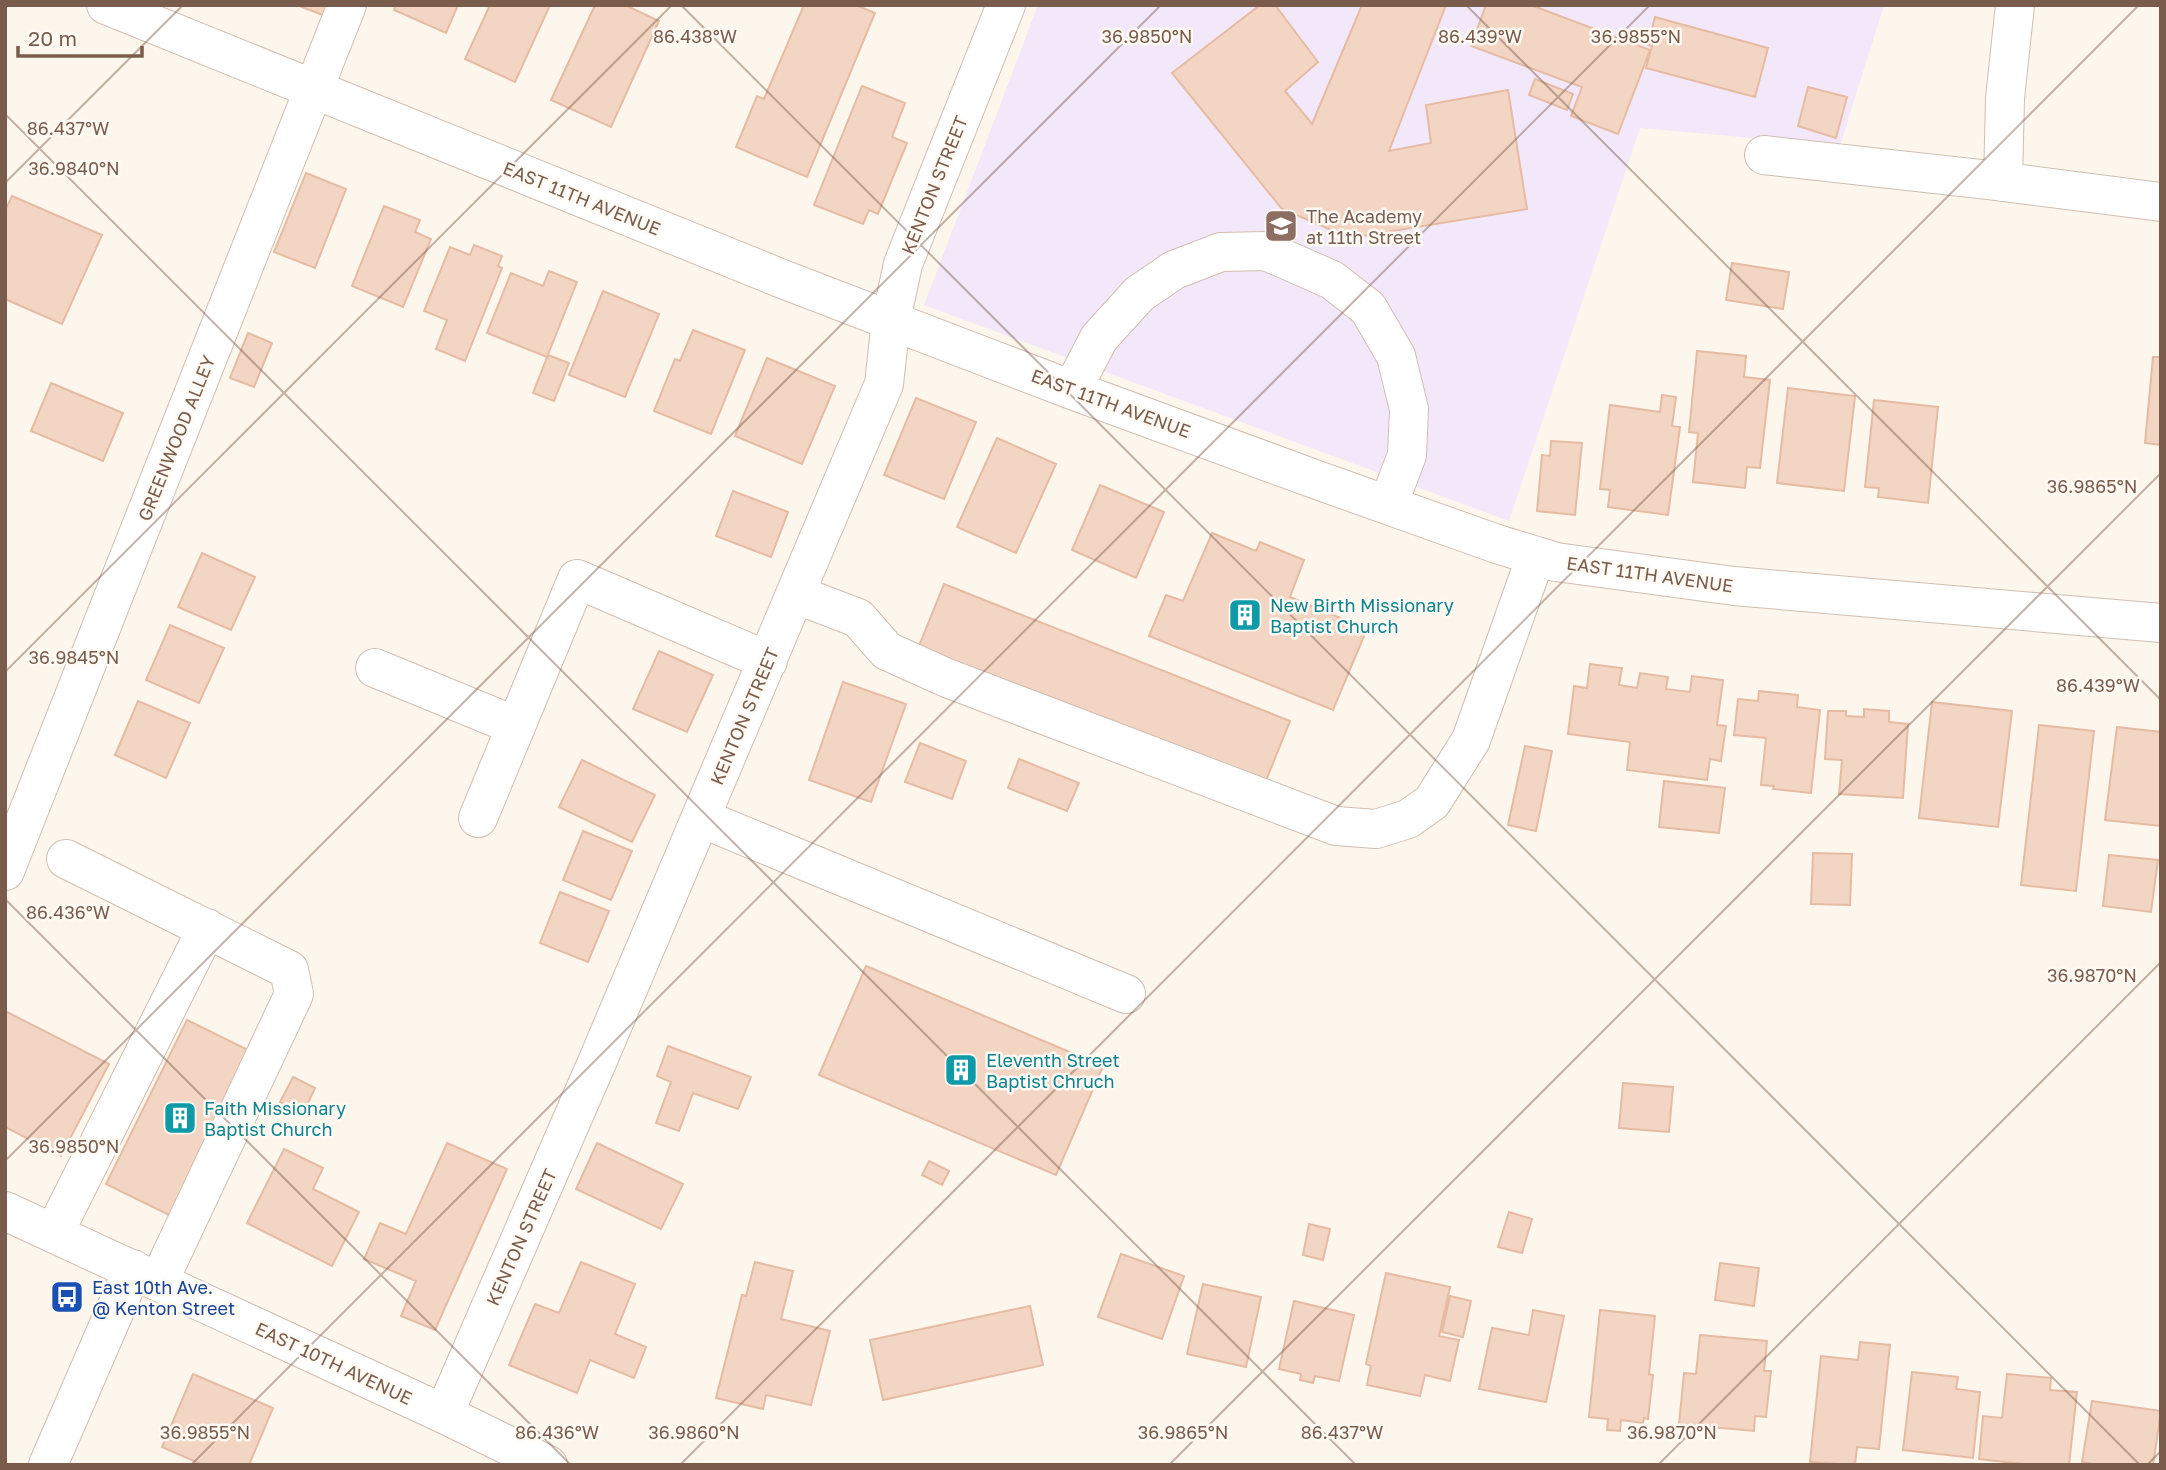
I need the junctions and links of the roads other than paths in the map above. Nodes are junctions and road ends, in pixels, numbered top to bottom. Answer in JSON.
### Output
{"nodes":[{"id":1,"x":106,"y":5,"type":"edge"},
{"id":2,"x":346,"y":5,"type":"edge"},
{"id":3,"x":1006,"y":5,"type":"edge"},
{"id":4,"x":2015,"y":5,"type":"edge"},
{"id":5,"x":313,"y":90,"type":"junction"},
{"id":6,"x":1764,"y":155,"type":"dead end"},
{"id":7,"x":2003,"y":182,"type":"junction"},
{"id":8,"x":2161,"y":202,"type":"edge"},
{"id":9,"x":891,"y":320,"type":"junction"},
{"id":10,"x":1072,"y":390,"type":"junction"},
{"id":11,"x":1388,"y":505,"type":"junction"},
{"id":12,"x":1536,"y":556,"type":"junction"},
{"id":13,"x":796,"y":594,"type":"junction"},
{"id":14,"x":2161,"y":623,"type":"edge"},
{"id":15,"x":768,"y":661,"type":"junction"},
{"id":16,"x":375,"y":668,"type":"dead end"},
{"id":17,"x":516,"y":726,"type":"junction"},
{"id":18,"x":478,"y":818,"type":"dead end"},
{"id":19,"x":701,"y":818,"type":"junction"},
{"id":20,"x":66,"y":859,"type":"dead end"},
{"id":21,"x":5,"y":871,"type":"edge"},
{"id":22,"x":206,"y":928,"type":"junction"},
{"id":23,"x":1126,"y":994,"type":"dead end"},
{"id":24,"x":5,"y":1211,"type":"edge"},
{"id":25,"x":54,"y":1233,"type":"junction"},
{"id":26,"x":146,"y":1275,"type":"junction"},
{"id":27,"x":444,"y":1414,"type":"junction"},
{"id":28,"x":48,"y":1465,"type":"edge"},
{"id":29,"x":548,"y":1465,"type":"edge"}],
"edges":[{"from":1,"to":5,"type":"street","name":"EAST 11TH AVENUE"},
{"from":2,"to":5,"type":"street","name":"GREENWOOD ALLEY"},
{"from":3,"to":9,"type":"street","name":"KENTON STREET"},
{"from":4,"to":7,"type":"street"},
{"from":5,"to":9,"type":"street","name":"EAST 11TH AVENUE"},
{"from":5,"to":21,"type":"street","name":"GREENWOOD ALLEY"},
{"from":6,"to":7,"type":"street"},
{"from":7,"to":8,"type":"street"},
{"from":9,"to":10,"type":"street","name":"EAST 11TH AVENUE"},
{"from":9,"to":13,"type":"street","name":"KENTON STREET"},
{"from":10,"to":11,"type":"street","name":"EAST 11TH AVENUE"},
{"from":10,"to":11,"type":"street"},
{"from":11,"to":12,"type":"street","name":"EAST 11TH AVENUE"},
{"from":12,"to":13,"type":"street"},
{"from":12,"to":14,"type":"street","name":"EAST 11TH AVENUE"},
{"from":13,"to":15,"type":"street","name":"KENTON STREET"},
{"from":15,"to":17,"type":"street"},
{"from":15,"to":19,"type":"street","name":"KENTON STREET"},
{"from":16,"to":17,"type":"street"},
{"from":17,"to":18,"type":"street"},
{"from":19,"to":23,"type":"street"},
{"from":19,"to":27,"type":"street","name":"KENTON STREET"},
{"from":20,"to":22,"type":"street"},
{"from":22,"to":25,"type":"street"},
{"from":22,"to":26,"type":"street"},
{"from":24,"to":25,"type":"street","name":"EAST 10TH AVENUE"},
{"from":25,"to":26,"type":"street","name":"EAST 10TH AVENUE"},
{"from":26,"to":27,"type":"street","name":"EAST 10TH AVENUE"},
{"from":26,"to":28,"type":"street"},
{"from":27,"to":29,"type":"street","name":"EAST 10TH AVENUE"}]}
